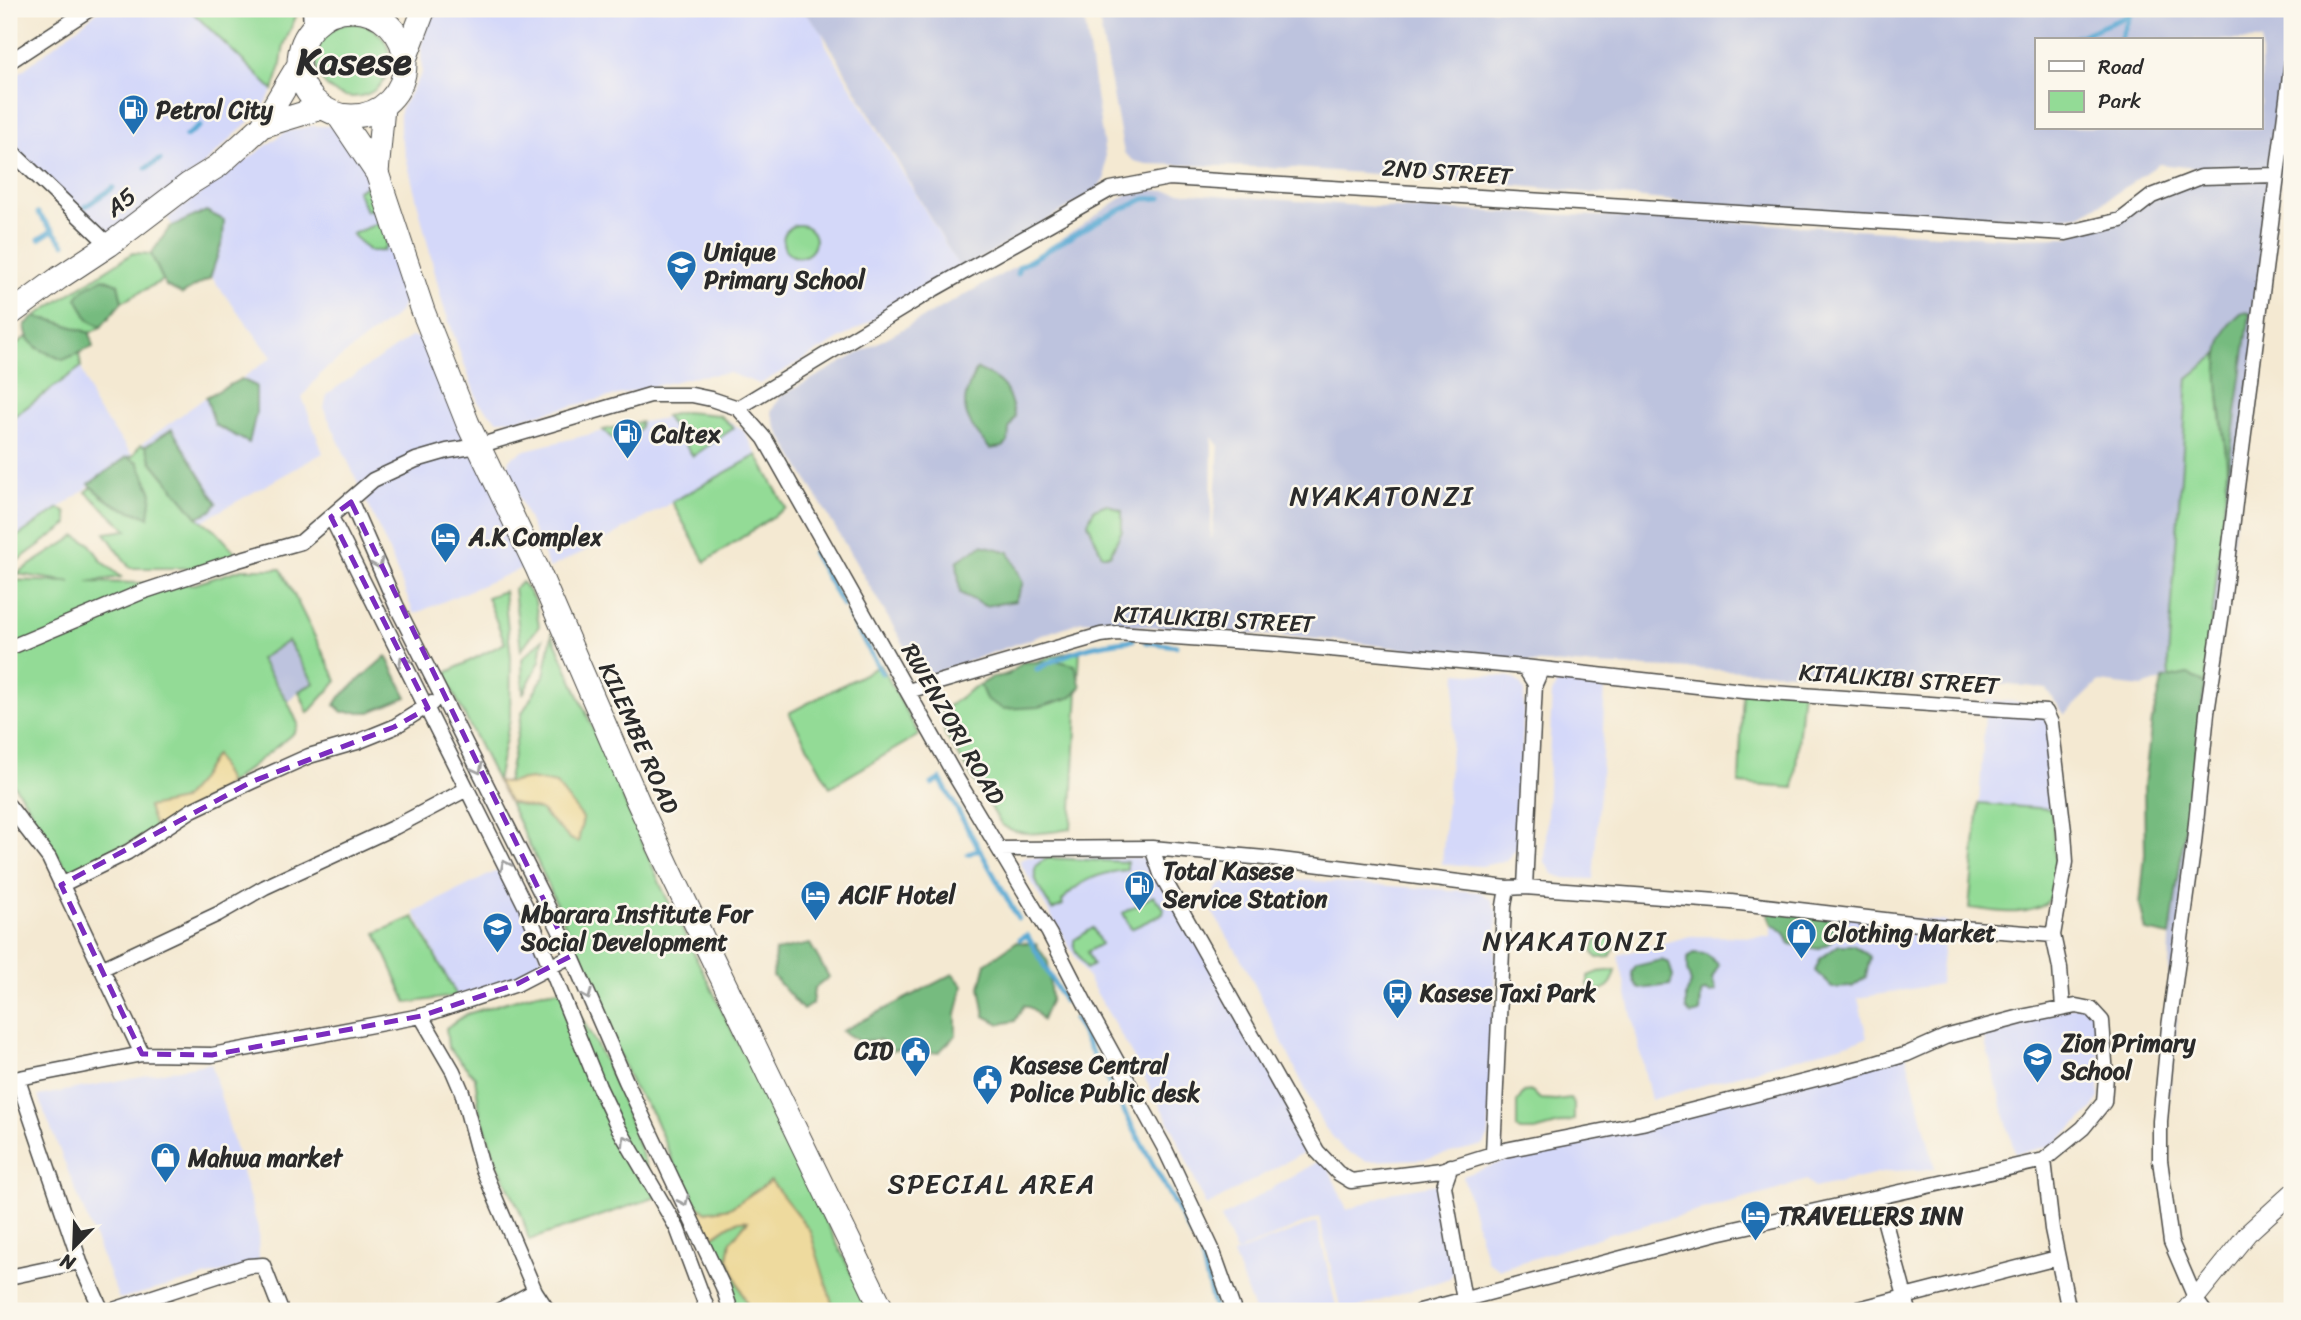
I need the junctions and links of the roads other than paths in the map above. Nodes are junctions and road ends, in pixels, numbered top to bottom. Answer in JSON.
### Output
{"nodes":[{"id":1,"x":90,"y":9,"type":"edge"},
{"id":2,"x":424,"y":9,"type":"edge"},
{"id":3,"x":372,"y":11,"type":"edge"},
{"id":4,"x":310,"y":18,"type":"edge"},
{"id":5,"x":405,"y":59,"type":"junction"},
{"id":6,"x":2292,"y":60,"type":"edge"},
{"id":7,"x":9,"y":62,"type":"edge"},
{"id":8,"x":298,"y":65,"type":"junction"},
{"id":9,"x":383,"y":107,"type":"junction"},
{"id":10,"x":329,"y":112,"type":"junction"},
{"id":11,"x":262,"y":126,"type":"junction"},
{"id":12,"x":9,"y":149,"type":"edge"},
{"id":13,"x":377,"y":173,"type":"junction"},
{"id":14,"x":2277,"y":175,"type":"junction"},
{"id":15,"x":109,"y":245,"type":"junction"},
{"id":16,"x":9,"y":315,"type":"edge"},
{"id":17,"x":738,"y":408,"type":"junction"},
{"id":18,"x":478,"y":446,"type":"junction"},
{"id":19,"x":351,"y":502,"type":"junction"},
{"id":20,"x":331,"y":517,"type":"junction"},
{"id":21,"x":9,"y":648,"type":"edge"},
{"id":22,"x":1524,"y":667,"type":"junction"},
{"id":23,"x":1543,"y":667,"type":"junction"},
{"id":24,"x":1535,"y":684,"type":"junction"},
{"id":25,"x":908,"y":691,"type":"junction"},
{"id":26,"x":441,"y":695,"type":"junction"},
{"id":27,"x":428,"y":708,"type":"junction"},
{"id":28,"x":467,"y":789,"type":"junction"},
{"id":29,"x":9,"y":807,"type":"edge"},
{"id":30,"x":1152,"y":848,"type":"junction"},
{"id":31,"x":999,"y":849,"type":"junction"},
{"id":32,"x":61,"y":885,"type":"junction"},
{"id":33,"x":1525,"y":887,"type":"junction"},
{"id":34,"x":1507,"y":888,"type":"junction"},
{"id":35,"x":2053,"y":935,"type":"junction"},
{"id":36,"x":571,"y":956,"type":"junction"},
{"id":37,"x":550,"y":966,"type":"junction"},
{"id":38,"x":101,"y":969,"type":"junction"},
{"id":39,"x":2063,"y":1008,"type":"junction"},
{"id":40,"x":421,"y":1016,"type":"junction"},
{"id":41,"x":142,"y":1054,"type":"junction"},
{"id":42,"x":13,"y":1080,"type":"edge"},
{"id":43,"x":1493,"y":1153,"type":"junction"},
{"id":44,"x":2044,"y":1160,"type":"junction"},
{"id":45,"x":1451,"y":1166,"type":"junction"},
{"id":46,"x":1429,"y":1171,"type":"junction"},
{"id":47,"x":1444,"y":1186,"type":"junction"},
{"id":48,"x":2292,"y":1193,"type":"edge"},
{"id":49,"x":1878,"y":1197,"type":"junction"},
{"id":50,"x":2057,"y":1258,"type":"junction"},
{"id":51,"x":80,"y":1262,"type":"junction"},
{"id":52,"x":9,"y":1277,"type":"edge"},
{"id":53,"x":535,"y":1292,"type":"junction"},
{"id":54,"x":1464,"y":1300,"type":"junction"},
{"id":55,"x":1907,"y":1304,"type":"edge"},
{"id":56,"x":2195,"y":1308,"type":"edge"},
{"id":57,"x":102,"y":1311,"type":"edge"},
{"id":58,"x":110,"y":1311,"type":"edge"},
{"id":59,"x":281,"y":1311,"type":"edge"},
{"id":60,"x":498,"y":1311,"type":"edge"},
{"id":61,"x":548,"y":1311,"type":"edge"},
{"id":62,"x":708,"y":1311,"type":"edge"},
{"id":63,"x":731,"y":1311,"type":"edge"},
{"id":64,"x":883,"y":1311,"type":"edge"},
{"id":65,"x":1234,"y":1311,"type":"edge"},
{"id":66,"x":1420,"y":1311,"type":"edge"},
{"id":67,"x":1850,"y":1311,"type":"edge"},
{"id":68,"x":2069,"y":1311,"type":"edge"}],
"edges":[{"from":1,"to":7,"type":"street"},
{"from":2,"to":5,"type":"main road"},
{"from":3,"to":4,"type":"main road","number":"A5"},
{"from":3,"to":5,"type":"main road","number":"A5"},
{"from":4,"to":8,"type":"main road","number":"A5"},
{"from":5,"to":9,"type":"main road"},
{"from":6,"to":14,"type":"street"},
{"from":8,"to":10,"type":"main road","name":"KILEMBE ROAD"},
{"from":8,"to":11,"type":"main road","name":"A5","number":"A5"},
{"from":9,"to":10,"type":"main road","number":"A5"},
{"from":9,"to":13,"type":"main road","name":"KILEMBE ROAD"},
{"from":10,"to":11,"type":"main road","name":"A5","number":"A5"},
{"from":10,"to":13,"type":"main road","name":"KILEMBE ROAD"},
{"from":11,"to":15,"type":"main road","name":"A5","number":"A5"},
{"from":12,"to":15,"type":"street"},
{"from":13,"to":18,"type":"main road","name":"KILEMBE ROAD"},
{"from":14,"to":17,"type":"street","name":"2ND STREET"},
{"from":14,"to":56,"type":"street"},
{"from":15,"to":16,"type":"main road","name":"A5","number":"A5"},
{"from":17,"to":18,"type":"street"},
{"from":17,"to":25,"type":"street","name":"RWENZORI ROAD"},
{"from":18,"to":19,"type":"street"},
{"from":18,"to":64,"type":"main road","name":"KILEMBE ROAD"},
{"from":19,"to":20,"type":"street"},
{"from":19,"to":26,"type":"street","one_way":true},
{"from":20,"to":21,"type":"street"},
{"from":27,"to":20,"type":"street","one_way":true},
{"from":22,"to":23,"type":"street","name":"KITALIKIBI STREET"},
{"from":22,"to":24,"type":"street"},
{"from":22,"to":25,"type":"street","name":"KITALIKIBI STREET"},
{"from":23,"to":24,"type":"street"},
{"from":23,"to":35,"type":"street","name":"KITALIKIBI STREET"},
{"from":24,"to":33,"type":"street"},
{"from":25,"to":31,"type":"street","name":"RWENZORI ROAD"},
{"from":26,"to":27,"type":"street"},
{"from":26,"to":36,"type":"street","one_way":true},
{"from":27,"to":28,"type":"street"},
{"from":27,"to":32,"type":"street"},
{"from":37,"to":28,"type":"street","one_way":true},
{"from":28,"to":38,"type":"street"},
{"from":29,"to":32,"type":"street"},
{"from":30,"to":31,"type":"street"},
{"from":30,"to":34,"type":"street"},
{"from":30,"to":46,"type":"street"},
{"from":31,"to":65,"type":"street","name":"RWENZORI ROAD"},
{"from":32,"to":38,"type":"street"},
{"from":33,"to":34,"type":"street"},
{"from":33,"to":35,"type":"street"},
{"from":34,"to":43,"type":"street"},
{"from":35,"to":39,"type":"street"},
{"from":36,"to":37,"type":"street"},
{"from":36,"to":63,"type":"street","one_way":true},
{"from":37,"to":40,"type":"street"},
{"from":62,"to":37,"type":"street","one_way":true},
{"from":38,"to":41,"type":"street"},
{"from":39,"to":43,"type":"street"},
{"from":39,"to":44,"type":"street"},
{"from":40,"to":41,"type":"street"},
{"from":40,"to":53,"type":"street"},
{"from":41,"to":42,"type":"street"},
{"from":42,"to":51,"type":"street"},
{"from":43,"to":45,"type":"street"},
{"from":44,"to":49,"type":"street"},
{"from":44,"to":50,"type":"street"},
{"from":45,"to":46,"type":"street"},
{"from":45,"to":47,"type":"street"},
{"from":46,"to":47,"type":"street"},
{"from":47,"to":54,"type":"street"},
{"from":48,"to":56,"type":"street"},
{"from":49,"to":54,"type":"street"},
{"from":49,"to":55,"type":"street"},
{"from":50,"to":55,"type":"street"},
{"from":50,"to":68,"type":"street"},
{"from":51,"to":52,"type":"street"},
{"from":51,"to":57,"type":"street"},
{"from":53,"to":60,"type":"street"},
{"from":53,"to":61,"type":"street"},
{"from":54,"to":66,"type":"street"},
{"from":55,"to":67,"type":"street"},
{"from":58,"to":59,"type":"street"}]}
